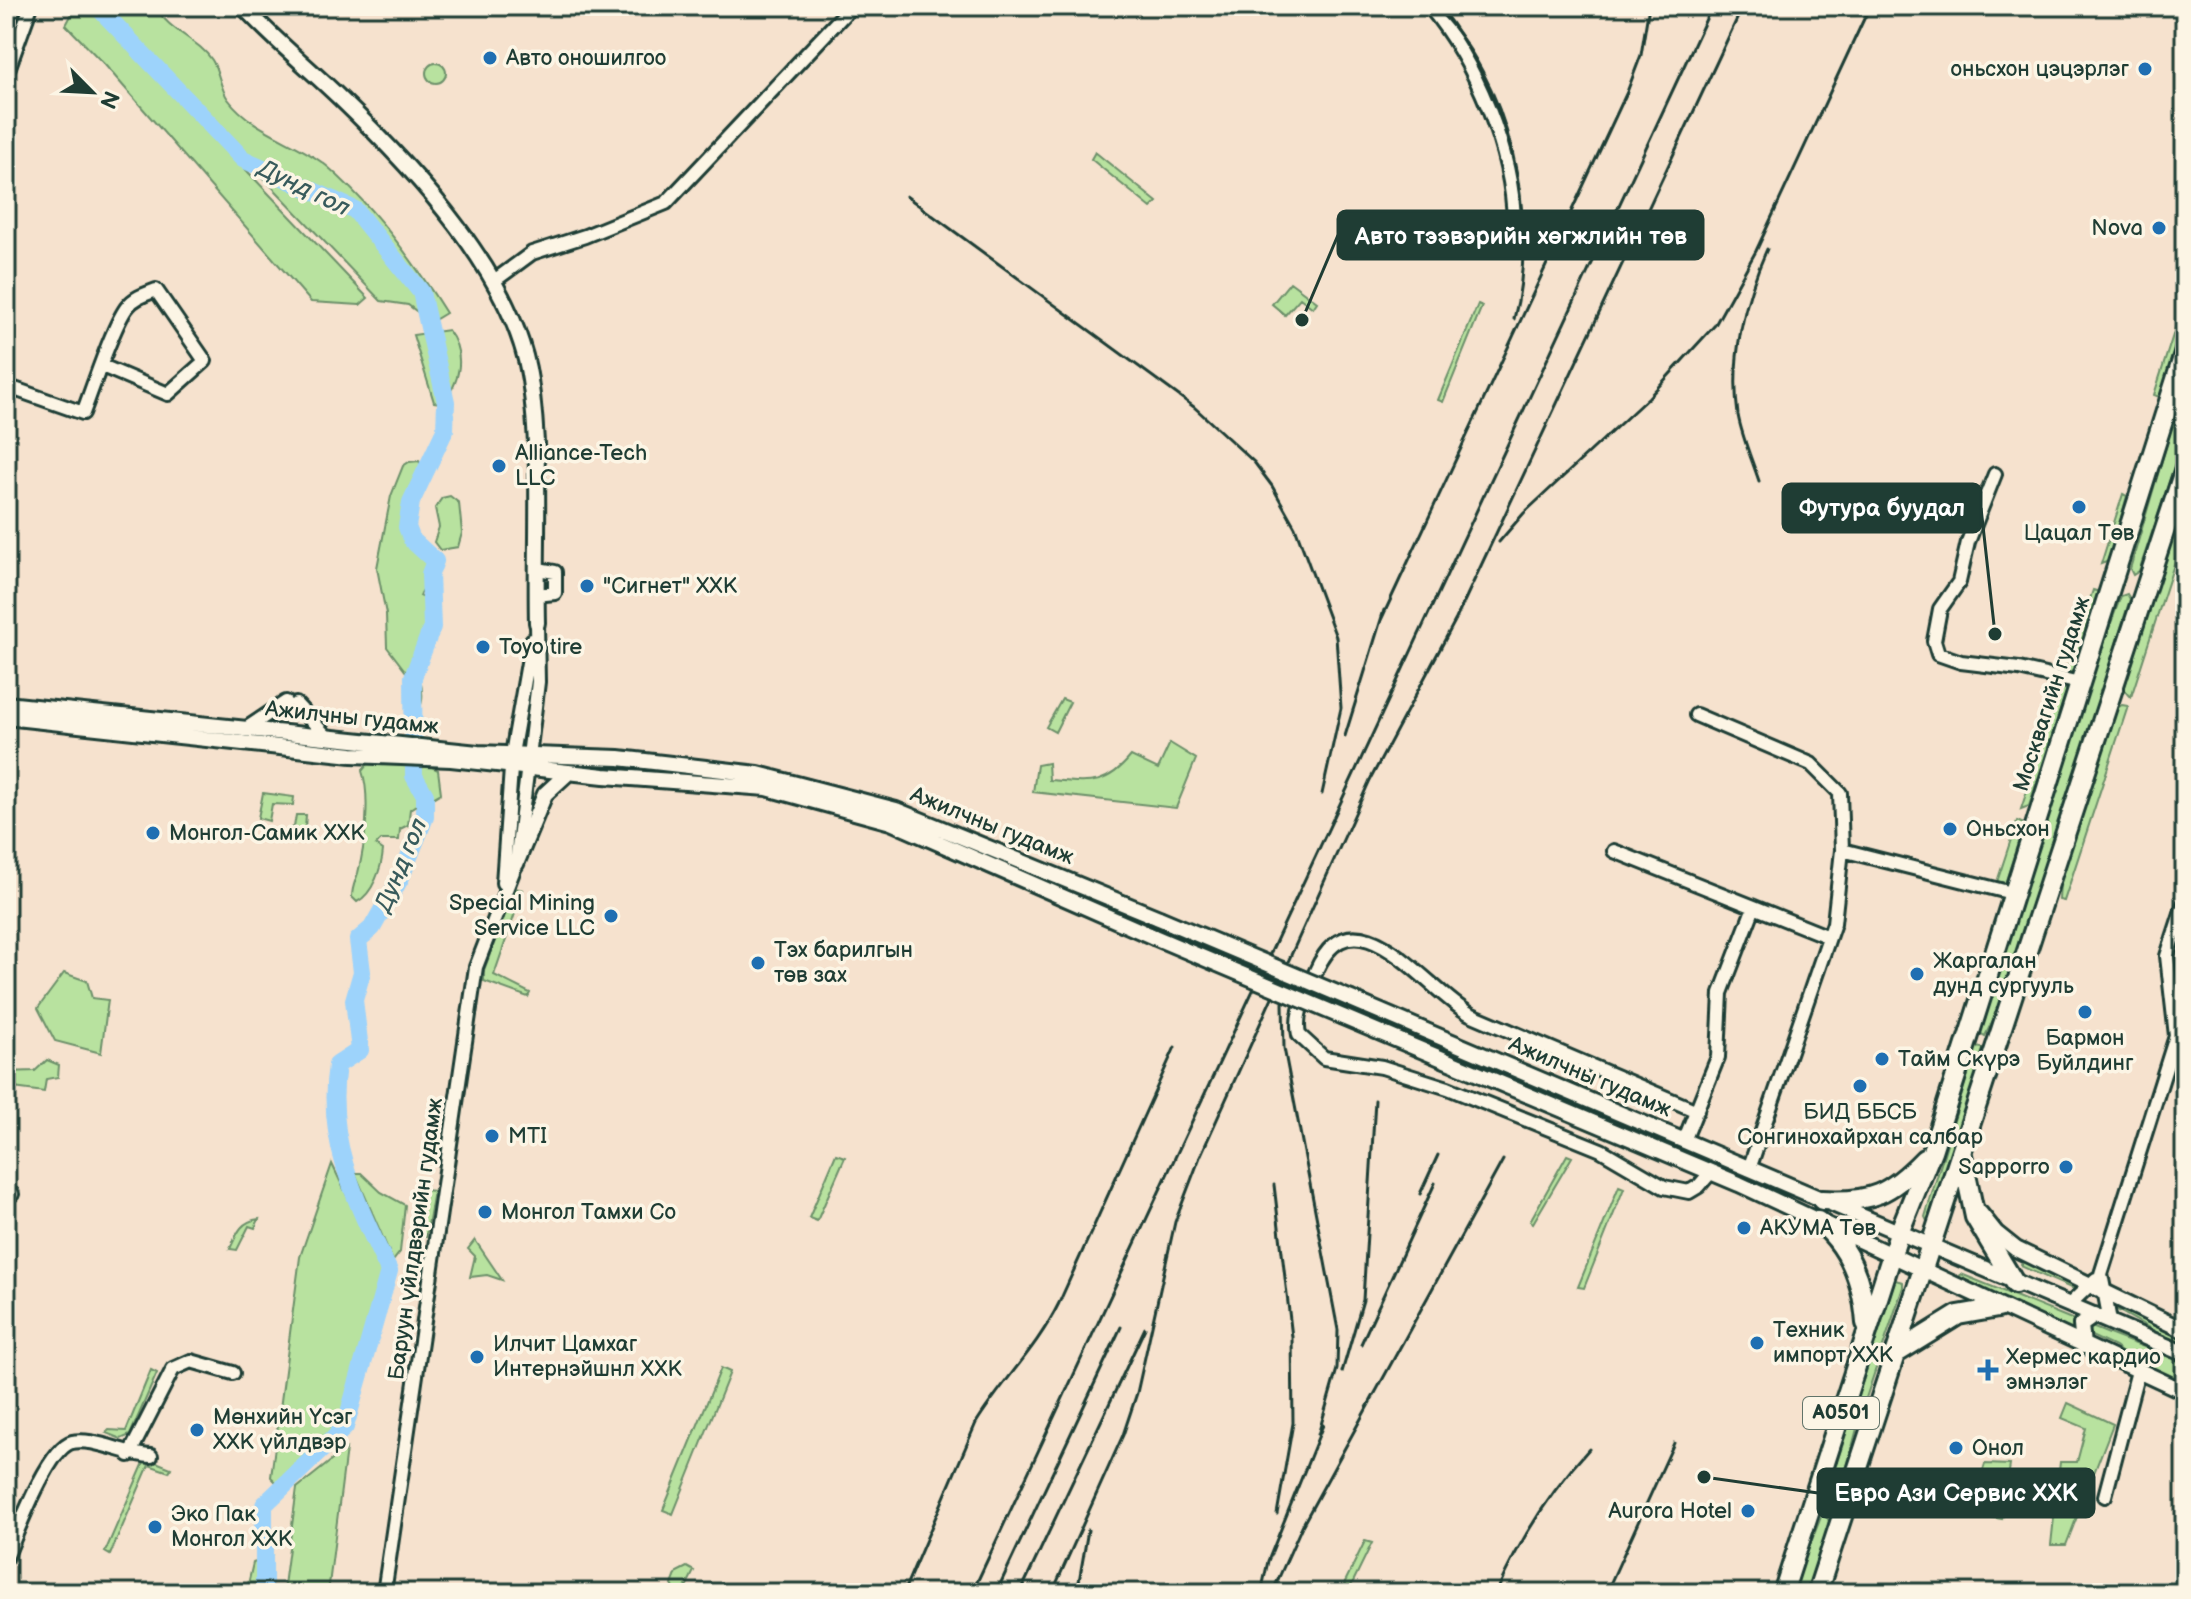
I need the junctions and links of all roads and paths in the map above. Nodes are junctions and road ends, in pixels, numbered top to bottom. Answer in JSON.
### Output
{"nodes":[{"id":1,"x":31,"y":6,"type":"edge"},
{"id":2,"x":243,"y":6,"type":"edge"},
{"id":3,"x":852,"y":6,"type":"edge"},
{"id":4,"x":1429,"y":6,"type":"edge"},
{"id":5,"x":6,"y":75,"type":"edge"},
{"id":6,"x":1514,"y":223,"type":"dead end"},
{"id":7,"x":494,"y":281,"type":"junction"},
{"id":8,"x":2185,"y":351,"type":"edge"},
{"id":9,"x":102,"y":366,"type":"junction"},
{"id":10,"x":6,"y":386,"type":"edge"},
{"id":11,"x":2185,"y":468,"type":"edge"},
{"id":12,"x":1995,"y":474,"type":"dead end"},
{"id":13,"x":1929,"y":513,"type":"dead end"},
{"id":14,"x":1973,"y":529,"type":"junction"},
{"id":15,"x":2114,"y":579,"type":"junction"},
{"id":16,"x":2146,"y":588,"type":"junction"},
{"id":17,"x":537,"y":623,"type":"junction"},
{"id":18,"x":2080,"y":683,"type":"junction"},
{"id":19,"x":6,"y":704,"type":"edge"},
{"id":20,"x":1696,"y":715,"type":"dead end"},
{"id":21,"x":6,"y":717,"type":"edge"},
{"id":22,"x":244,"y":730,"type":"junction"},
{"id":23,"x":328,"y":738,"type":"junction"},
{"id":24,"x":454,"y":755,"type":"junction"},
{"id":25,"x":512,"y":760,"type":"junction"},
{"id":26,"x":528,"y":762,"type":"junction"},
{"id":27,"x":569,"y":772,"type":"junction"},
{"id":28,"x":853,"y":803,"type":"junction"},
{"id":29,"x":1842,"y":850,"type":"junction"},
{"id":30,"x":1614,"y":851,"type":"dead end"},
{"id":31,"x":516,"y":864,"type":"junction"},
{"id":32,"x":2012,"y":893,"type":"junction"},
{"id":33,"x":502,"y":894,"type":"junction"},
{"id":34,"x":2184,"y":904,"type":"edge"},
{"id":35,"x":1754,"y":907,"type":"junction"},
{"id":36,"x":1829,"y":937,"type":"junction"},
{"id":37,"x":2001,"y":1030,"type":"junction"},
{"id":38,"x":1970,"y":1032,"type":"junction"},
{"id":39,"x":1697,"y":1111,"type":"junction"},
{"id":40,"x":1684,"y":1141,"type":"junction"},
{"id":41,"x":1932,"y":1151,"type":"junction"},
{"id":42,"x":1961,"y":1152,"type":"junction"},
{"id":43,"x":1749,"y":1169,"type":"junction"},
{"id":44,"x":1711,"y":1172,"type":"junction"},
{"id":45,"x":1969,"y":1199,"type":"junction"},
{"id":46,"x":1822,"y":1200,"type":"junction"},
{"id":47,"x":1818,"y":1221,"type":"junction"},
{"id":48,"x":1899,"y":1233,"type":"junction"},
{"id":49,"x":1932,"y":1246,"type":"junction"},
{"id":50,"x":1892,"y":1257,"type":"junction"},
{"id":51,"x":1922,"y":1271,"type":"junction"},
{"id":52,"x":2101,"y":1274,"type":"junction"},
{"id":53,"x":2015,"y":1284,"type":"junction"},
{"id":54,"x":2089,"y":1285,"type":"junction"},
{"id":55,"x":2105,"y":1292,"type":"junction"},
{"id":56,"x":2069,"y":1305,"type":"junction"},
{"id":57,"x":1998,"y":1308,"type":"junction"},
{"id":58,"x":2095,"y":1315,"type":"junction"},
{"id":59,"x":2110,"y":1321,"type":"junction"},
{"id":60,"x":1867,"y":1331,"type":"junction"},
{"id":61,"x":2185,"y":1331,"type":"edge"},
{"id":62,"x":2083,"y":1346,"type":"junction"},
{"id":63,"x":1895,"y":1354,"type":"junction"},
{"id":64,"x":2185,"y":1354,"type":"edge"},
{"id":65,"x":2138,"y":1371,"type":"junction"},
{"id":66,"x":233,"y":1373,"type":"dead end"},
{"id":67,"x":2185,"y":1392,"type":"edge"},
{"id":68,"x":129,"y":1455,"type":"junction"},
{"id":69,"x":151,"y":1456,"type":"dead end"},
{"id":70,"x":2105,"y":1496,"type":"dead end"},
{"id":71,"x":1807,"y":1519,"type":"junction"},
{"id":72,"x":1838,"y":1527,"type":"junction"},
{"id":73,"x":6,"y":1558,"type":"edge"},
{"id":74,"x":384,"y":1593,"type":"edge"},
{"id":75,"x":1783,"y":1593,"type":"edge"},
{"id":76,"x":1817,"y":1593,"type":"edge"}],
"edges":[{"from":1,"to":5,"type":"street"},
{"from":2,"to":7,"type":"main road"},
{"from":3,"to":7,"type":"street"},
{"from":4,"to":6,"type":"street"},
{"from":7,"to":17,"type":"main road"},
{"from":8,"to":15,"type":"highway","name":"Москвагийн гудамж"},
{"from":9,"to":9,"type":"street"},
{"from":9,"to":10,"type":"street"},
{"from":11,"to":16,"type":"highway"},
{"from":12,"to":14,"type":"street"},
{"from":13,"to":14,"type":"street"},
{"from":14,"to":18,"type":"street"},
{"from":15,"to":16,"type":"highway"},
{"from":15,"to":18,"type":"highway","name":"Москвагийн гудамж"},
{"from":16,"to":37,"type":"highway"},
{"from":17,"to":25,"type":"street","name":"Баруун үйлдвэрийн гудамж"},
{"from":17,"to":26,"type":"street","name":"Баруун үйлдвэрийн гудамж"},
{"from":18,"to":32,"type":"highway","name":"Москвагийн гудамж"},
{"from":19,"to":22,"type":"main road","name":"Ажилчны гудамж"},
{"from":20,"to":29,"type":"street"},
{"from":21,"to":24,"type":"main road","name":"Ажилчны гудамж"},
{"from":22,"to":23,"type":"main road","name":"Ажилчны гудамж"},
{"from":22,"to":23,"type":"street"},
{"from":23,"to":24,"type":"main road","name":"Ажилчны гудамж"},
{"from":24,"to":25,"type":"main road","name":"Ажилчны гудамж"},
{"from":25,"to":26,"type":"main road","name":"Ажилчны гудамж"},
{"from":25,"to":33,"type":"street","name":"Баруун үйлдвэрийн гудамж"},
{"from":26,"to":27,"type":"main road","name":"Ажилчны гудамж"},
{"from":26,"to":28,"type":"main road","name":"Ажилчны гудамж"},
{"from":26,"to":31,"type":"street","name":"Баруун үйлдвэрийн гудамж"},
{"from":27,"to":28,"type":"main road","name":"Ажилчны гудамж"},
{"from":27,"to":31,"type":"main road"},
{"from":28,"to":40,"type":"main road","name":"Ажилчны гудамж","bridge":true},
{"from":28,"to":44,"type":"main road","name":"Ажилчны гудамж","bridge":true},
{"from":29,"to":32,"type":"street"},
{"from":29,"to":36,"type":"street"},
{"from":30,"to":35,"type":"street"},
{"from":31,"to":33,"type":"street","name":"Баруун үйлдвэрийн гудамж"},
{"from":32,"to":38,"type":"highway","name":"Москвагийн гудамж"},
{"from":33,"to":74,"type":"street","name":"Баруун үйлдвэрийн гудамж"},
{"from":34,"to":52,"type":"street"},
{"from":35,"to":36,"type":"street"},
{"from":35,"to":39,"type":"street"},
{"from":36,"to":43,"type":"street"},
{"from":37,"to":38,"type":"highway"},
{"from":37,"to":42,"type":"highway"},
{"from":38,"to":41,"type":"highway","name":"Москвагийн гудамж"},
{"from":39,"to":40,"type":"street"},
{"from":39,"to":44,"type":"street"},
{"from":40,"to":43,"type":"main road","name":"Ажилчны гудамж"},
{"from":41,"to":46,"type":"highway"},
{"from":41,"to":48,"type":"highway","name":"Москвагийн гудамж"},
{"from":42,"to":45,"type":"highway"},
{"from":42,"to":49,"type":"highway"},
{"from":43,"to":46,"type":"main road","name":"Ажилчны гудамж"},
{"from":44,"to":47,"type":"main road","name":"Ажилчны гудамж"},
{"from":45,"to":53,"type":"highway"},
{"from":45,"to":54,"type":"main road"},
{"from":46,"to":48,"type":"main road","name":"Ажилчны гудамж"},
{"from":47,"to":50,"type":"main road","name":"Ажилчны гудамж"},
{"from":47,"to":60,"type":"highway"},
{"from":48,"to":49,"type":"main road","name":"Ажилчны гудамж"},
{"from":48,"to":50,"type":"highway","number":"A0501"},
{"from":49,"to":51,"type":"highway","number":"A0501"},
{"from":49,"to":53,"type":"main road","name":"Ажилчны гудамж"},
{"from":50,"to":51,"type":"main road","name":"Ажилчны гудамж"},
{"from":50,"to":60,"type":"highway","number":"A0501"},
{"from":51,"to":57,"type":"main road","name":"Ажилчны гудамж"},
{"from":51,"to":63,"type":"highway","number":"A0501"},
{"from":52,"to":54,"type":"street"},
{"from":52,"to":55,"type":"street"},
{"from":53,"to":56,"type":"main road","name":"Ажилчны гудамж"},
{"from":54,"to":55,"type":"main road"},
{"from":54,"to":56,"type":"street"},
{"from":55,"to":59,"type":"street"},
{"from":55,"to":61,"type":"main road"},
{"from":56,"to":58,"type":"main road","name":"Ажилчны гудамж"},
{"from":57,"to":62,"type":"main road","name":"Ажилчны гудамж"},
{"from":57,"to":63,"type":"highway"},
{"from":58,"to":59,"type":"main road","name":"Ажилчны гудамж"},
{"from":58,"to":62,"type":"main road"},
{"from":59,"to":64,"type":"main road","name":"Ажилчны гудамж"},
{"from":60,"to":71,"type":"highway","number":"A0501"},
{"from":62,"to":65,"type":"main road","name":"Ажилчны гудамж"},
{"from":63,"to":72,"type":"highway","number":"A0501"},
{"from":65,"to":67,"type":"main road","name":"Ажилчны гудамж"},
{"from":65,"to":70,"type":"street"},
{"from":66,"to":68,"type":"street"},
{"from":68,"to":69,"type":"street"},
{"from":68,"to":73,"type":"street"},
{"from":71,"to":72,"type":"highway"},
{"from":71,"to":75,"type":"highway","number":"A0501"},
{"from":72,"to":76,"type":"highway","number":"A0501"}]}
